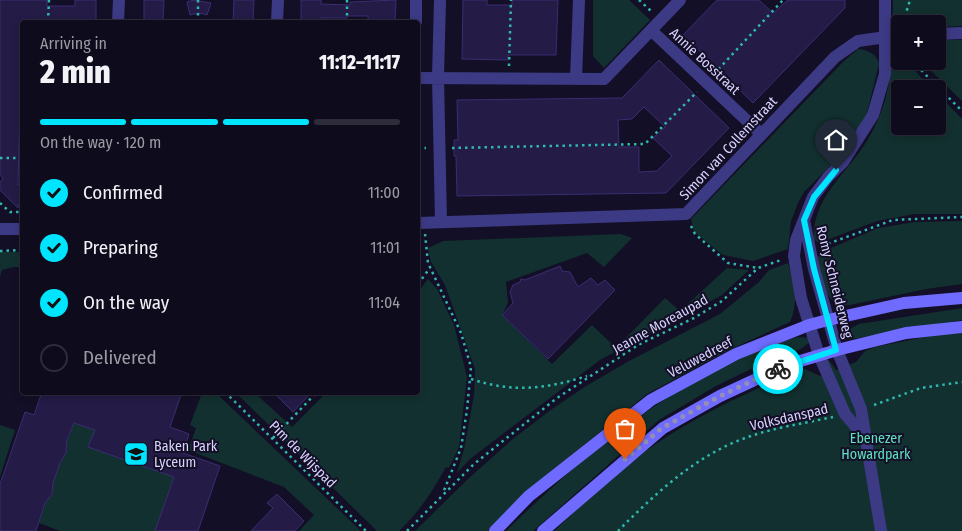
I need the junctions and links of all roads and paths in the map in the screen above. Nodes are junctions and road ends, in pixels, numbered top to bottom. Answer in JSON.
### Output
{"nodes":[{"id":1,"x":49,"y":0,"type":"edge"},
{"id":2,"x":119,"y":0,"type":"edge"},
{"id":3,"x":198,"y":0,"type":"edge"},
{"id":4,"x":278,"y":0,"type":"edge"},
{"id":5,"x":347,"y":0,"type":"edge"},
{"id":6,"x":416,"y":0,"type":"edge"},
{"id":7,"x":440,"y":0,"type":"edge"},
{"id":8,"x":510,"y":0,"type":"edge"},
{"id":9,"x":579,"y":0,"type":"edge"},
{"id":10,"x":680,"y":0,"type":"edge"},
{"id":11,"x":784,"y":0,"type":"edge"},
{"id":12,"x":885,"y":0,"type":"edge"},
{"id":13,"x":910,"y":0,"type":"edge"},
{"id":14,"x":906,"y":15,"type":"edge"},
{"id":15,"x":48,"y":20,"type":"edge"},
{"id":16,"x":118,"y":20,"type":"edge"},
{"id":17,"x":198,"y":20,"type":"edge"},
{"id":18,"x":277,"y":20,"type":"edge"},
{"id":19,"x":347,"y":20,"type":"edge"},
{"id":20,"x":416,"y":20,"type":"edge"},
{"id":21,"x":652,"y":31,"type":"junction"},
{"id":22,"x":962,"y":33,"type":"edge"},
{"id":23,"x":946,"y":34,"type":"edge"},
{"id":24,"x":886,"y":36,"type":"junction"},
{"id":25,"x":891,"y":36,"type":"edge"},
{"id":26,"x":921,"y":70,"type":"edge"},
{"id":27,"x":438,"y":77,"type":"junction"},
{"id":28,"x":420,"y":78,"type":"edge"},
{"id":29,"x":508,"y":78,"type":"junction"},
{"id":30,"x":576,"y":79,"type":"junction"},
{"id":31,"x":706,"y":83,"type":"junction"},
{"id":32,"x":962,"y":111,"type":"edge"},
{"id":33,"x":761,"y":134,"type":"junction"},
{"id":34,"x":420,"y":148,"type":"edge"},
{"id":35,"x":439,"y":148,"type":"junction"},
{"id":36,"x":0,"y":158,"type":"edge"},
{"id":37,"x":20,"y":158,"type":"edge"},
{"id":38,"x":0,"y":203,"type":"edge"},
{"id":39,"x":20,"y":212,"type":"edge"},
{"id":40,"x":686,"y":214,"type":"junction"},
{"id":41,"x":962,"y":217,"type":"edge"},
{"id":42,"x":804,"y":220,"type":"junction"},
{"id":43,"x":440,"y":222,"type":"junction"},
{"id":44,"x":422,"y":223,"type":"edge"},
{"id":45,"x":0,"y":229,"type":"edge"},
{"id":46,"x":20,"y":229,"type":"edge"},
{"id":47,"x":20,"y":250,"type":"edge"},
{"id":48,"x":811,"y":250,"type":"junction"},
{"id":49,"x":0,"y":251,"type":"edge"},
{"id":50,"x":794,"y":256,"type":"junction"},
{"id":51,"x":430,"y":268,"type":"junction"},
{"id":52,"x":758,"y":268,"type":"junction"},
{"id":53,"x":420,"y":281,"type":"edge"},
{"id":54,"x":962,"y":298,"type":"edge"},
{"id":55,"x":828,"y":320,"type":"junction"},
{"id":56,"x":809,"y":325,"type":"junction"},
{"id":57,"x":962,"y":327,"type":"edge"},
{"id":58,"x":836,"y":350,"type":"junction"},
{"id":59,"x":819,"y":355,"type":"junction"},
{"id":60,"x":591,"y":375,"type":"junction"},
{"id":61,"x":470,"y":379,"type":"junction"},
{"id":62,"x":962,"y":382,"type":"edge"},
{"id":63,"x":228,"y":395,"type":"edge"},
{"id":64,"x":314,"y":395,"type":"edge"},
{"id":65,"x":861,"y":409,"type":"junction"},
{"id":66,"x":845,"y":414,"type":"junction"},
{"id":67,"x":273,"y":438,"type":"junction"},
{"id":68,"x":865,"y":438,"type":"junction"},
{"id":69,"x":442,"y":496,"type":"junction"},
{"id":70,"x":366,"y":531,"type":"edge"},
{"id":71,"x":406,"y":531,"type":"edge"},
{"id":72,"x":495,"y":531,"type":"edge"},
{"id":73,"x":543,"y":531,"type":"edge"},
{"id":74,"x":618,"y":531,"type":"edge"},
{"id":75,"x":881,"y":531,"type":"edge"}],
"edges":[{"from":1,"to":15,"type":"path"},
{"from":2,"to":16,"type":"street"},
{"from":3,"to":17,"type":"path"},
{"from":4,"to":18,"type":"street"},
{"from":5,"to":19,"type":"path"},
{"from":6,"to":20,"type":"street"},
{"from":7,"to":27,"type":"street"},
{"from":8,"to":29,"type":"path"},
{"from":9,"to":30,"type":"street"},
{"from":10,"to":21,"type":"street","name":"Annie Bosstraat"},
{"from":11,"to":31,"type":"path"},
{"from":12,"to":24,"type":"street","name":"Romy Schneiderweg"},
{"from":13,"to":14,"type":"path"},
{"from":21,"to":30,"type":"street","name":"Annie Bosstraat"},
{"from":21,"to":31,"type":"street","name":"Annie Bosstraat"},
{"from":22,"to":23,"type":"street"},
{"from":24,"to":25,"type":"street","name":"Simon van Collemstraat"},
{"from":24,"to":33,"type":"street","name":"Simon van Collemstraat"},
{"from":24,"to":42,"type":"street","name":"Romy Schneiderweg"},
{"from":26,"to":32,"type":"path"},
{"from":27,"to":28,"type":"street","name":"Annie Bosstraat"},
{"from":27,"to":29,"type":"street","name":"Annie Bosstraat"},
{"from":27,"to":35,"type":"street"},
{"from":29,"to":30,"type":"street","name":"Annie Bosstraat"},
{"from":31,"to":33,"type":"street","name":"Annie Bosstraat"},
{"from":31,"to":35,"type":"path"},
{"from":33,"to":40,"type":"street","name":"Simon van Collemstraat"},
{"from":34,"to":35,"type":"path"},
{"from":35,"to":43,"type":"street"},
{"from":36,"to":37,"type":"path"},
{"from":38,"to":39,"type":"path"},
{"from":40,"to":43,"type":"street","name":"Simon van Collemstraat"},
{"from":40,"to":52,"type":"path"},
{"from":41,"to":48,"type":"path"},
{"from":42,"to":48,"type":"street","name":"Romy Schneiderweg"},
{"from":42,"to":50,"type":"street","name":"Romy Schneiderweg"},
{"from":43,"to":44,"type":"street","name":"Simon van Collemstraat"},
{"from":44,"to":51,"type":"path"},
{"from":45,"to":46,"type":"street"},
{"from":47,"to":49,"type":"path"},
{"from":48,"to":55,"type":"street","name":"Romy Schneiderweg"},
{"from":50,"to":52,"type":"path","name":"Jeanne Moreaupad"},
{"from":50,"to":56,"type":"street","name":"Romy Schneiderweg"},
{"from":51,"to":53,"type":"path"},
{"from":51,"to":61,"type":"path"},
{"from":52,"to":60,"type":"path","name":"Jeanne Moreaupad"},
{"from":54,"to":55,"type":"main road","name":"Veluwedreef"},
{"from":55,"to":56,"type":"main road","name":"Veluwedreef"},
{"from":55,"to":58,"type":"street","name":"Romy Schneiderweg"},
{"from":56,"to":59,"type":"street","name":"Romy Schneiderweg"},
{"from":56,"to":72,"type":"main road","name":"Veluwedreef"},
{"from":57,"to":58,"type":"main road"},
{"from":58,"to":59,"type":"main road"},
{"from":58,"to":65,"type":"street","name":"Romy Schneiderweg"},
{"from":59,"to":66,"type":"street","name":"Romy Schneiderweg"},
{"from":59,"to":73,"type":"main road"},
{"from":60,"to":61,"type":"path"},
{"from":60,"to":69,"type":"path","name":"Jeanne Moreaupad"},
{"from":61,"to":69,"type":"path"},
{"from":62,"to":65,"type":"path"},
{"from":63,"to":67,"type":"path","name":"Pim de Wijspad"},
{"from":64,"to":67,"type":"path"},
{"from":65,"to":68,"type":"street","name":"Romy Schneiderweg"},
{"from":66,"to":68,"type":"street","name":"Romy Schneiderweg"},
{"from":66,"to":74,"type":"path","name":"Volksdanspad"},
{"from":67,"to":70,"type":"path","name":"Pim de Wijspad"},
{"from":68,"to":75,"type":"street","name":"Romy Schneiderweg"},
{"from":69,"to":71,"type":"path","name":"Jeanne Moreaupad"}]}
